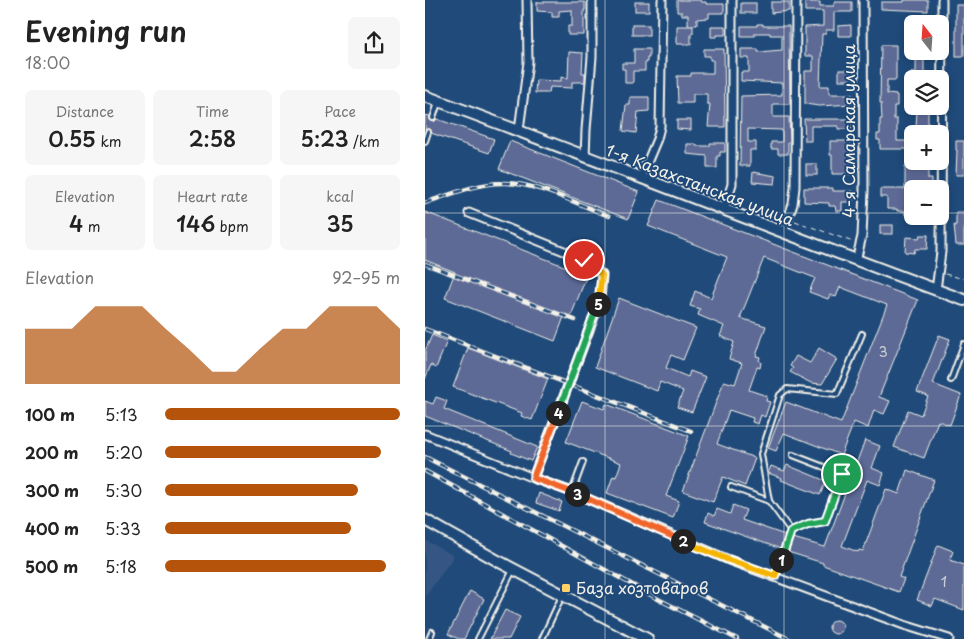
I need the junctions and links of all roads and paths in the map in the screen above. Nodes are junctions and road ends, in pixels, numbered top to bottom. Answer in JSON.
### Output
{"nodes":[{"id":1,"x":527,"y":0,"type":"edge"},
{"id":2,"x":592,"y":0,"type":"edge"},
{"id":3,"x":662,"y":0,"type":"edge"},
{"id":4,"x":732,"y":0,"type":"edge"},
{"id":5,"x":795,"y":0,"type":"edge"},
{"id":6,"x":863,"y":0,"type":"edge"},
{"id":7,"x":942,"y":0,"type":"edge"},
{"id":8,"x":425,"y":96,"type":"edge"},
{"id":9,"x":439,"y":101,"type":"junction"},
{"id":10,"x":433,"y":118,"type":"dead end"},
{"id":11,"x":519,"y":130,"type":"junction"},
{"id":12,"x":428,"y":132,"type":"dead end"},
{"id":13,"x":425,"y":141,"type":"edge"},
{"id":14,"x":585,"y":157,"type":"junction"},
{"id":15,"x":641,"y":177,"type":"junction"},
{"id":16,"x":724,"y":210,"type":"junction"},
{"id":17,"x":469,"y":213,"type":"dead end"},
{"id":18,"x":789,"y":219,"type":"junction"},
{"id":19,"x":783,"y":233,"type":"junction"},
{"id":20,"x":860,"y":245,"type":"junction"},
{"id":21,"x":856,"y":261,"type":"junction"},
{"id":22,"x":939,"y":273,"type":"junction"},
{"id":23,"x":964,"y":279,"type":"edge"},
{"id":24,"x":936,"y":290,"type":"junction"},
{"id":25,"x":964,"y":300,"type":"edge"},
{"id":26,"x":862,"y":334,"type":"dead end"},
{"id":27,"x":964,"y":344,"type":"edge"},
{"id":28,"x":951,"y":380,"type":"dead end"},
{"id":29,"x":425,"y":434,"type":"edge"},
{"id":30,"x":793,"y":455,"type":"dead end"},
{"id":31,"x":583,"y":462,"type":"dead end"},
{"id":32,"x":533,"y":478,"type":"junction"},
{"id":33,"x":731,"y":487,"type":"dead end"},
{"id":34,"x":572,"y":492,"type":"junction"},
{"id":35,"x":769,"y":501,"type":"junction"},
{"id":36,"x":425,"y":520,"type":"edge"},
{"id":37,"x":791,"y":531,"type":"junction"},
{"id":38,"x":514,"y":569,"type":"junction"},
{"id":39,"x":775,"y":576,"type":"junction"},
{"id":40,"x":563,"y":594,"type":"junction"},
{"id":41,"x":431,"y":632,"type":"dead end"},
{"id":42,"x":633,"y":636,"type":"edge"},
{"id":43,"x":429,"y":639,"type":"edge"},
{"id":44,"x":478,"y":639,"type":"edge"},
{"id":45,"x":542,"y":639,"type":"edge"},
{"id":46,"x":647,"y":639,"type":"edge"},
{"id":47,"x":949,"y":639,"type":"edge"}],
"edges":[{"from":1,"to":11,"type":"street"},
{"from":2,"to":14,"type":"street"},
{"from":3,"to":15,"type":"street"},
{"from":4,"to":16,"type":"street"},
{"from":5,"to":18,"type":"street"},
{"from":6,"to":20,"type":"street","name":"4-я Самарская улица"},
{"from":7,"to":22,"type":"street"},
{"from":8,"to":9,"type":"street","name":"1-я Казахстанская улица"},
{"from":9,"to":10,"type":"lane"},
{"from":9,"to":11,"type":"street","name":"1-я Казахстанская улица"},
{"from":11,"to":14,"type":"street","name":"1-я Казахстанская улица"},
{"from":12,"to":13,"type":"lane"},
{"from":14,"to":15,"type":"street","name":"1-я Казахстанская улица"},
{"from":15,"to":16,"type":"street","name":"1-я Казахстанская улица"},
{"from":16,"to":19,"type":"street","name":"1-я Казахстанская улица"},
{"from":17,"to":32,"type":"street"},
{"from":18,"to":19,"type":"street"},
{"from":18,"to":20,"type":"path"},
{"from":19,"to":21,"type":"street","name":"1-я Казахстанская улица"},
{"from":20,"to":21,"type":"street","name":"4-я Самарская улица"},
{"from":21,"to":24,"type":"street","name":"1-я Казахстанская улица"},
{"from":22,"to":23,"type":"path"},
{"from":22,"to":24,"type":"street"},
{"from":24,"to":25,"type":"street","name":"1-я Казахстанская улица"},
{"from":26,"to":35,"type":"lane"},
{"from":27,"to":28,"type":"lane"},
{"from":29,"to":32,"type":"street"},
{"from":30,"to":37,"type":"lane"},
{"from":31,"to":34,"type":"lane"},
{"from":32,"to":34,"type":"street"},
{"from":33,"to":35,"type":"lane"},
{"from":34,"to":39,"type":"street"},
{"from":35,"to":37,"type":"lane"},
{"from":36,"to":38,"type":"street"},
{"from":37,"to":39,"type":"lane"},
{"from":38,"to":40,"type":"street"},
{"from":38,"to":44,"type":"lane"},
{"from":39,"to":47,"type":"street"},
{"from":40,"to":42,"type":"street"},
{"from":40,"to":45,"type":"lane"},
{"from":41,"to":43,"type":"lane"},
{"from":42,"to":46,"type":"street"}]}
